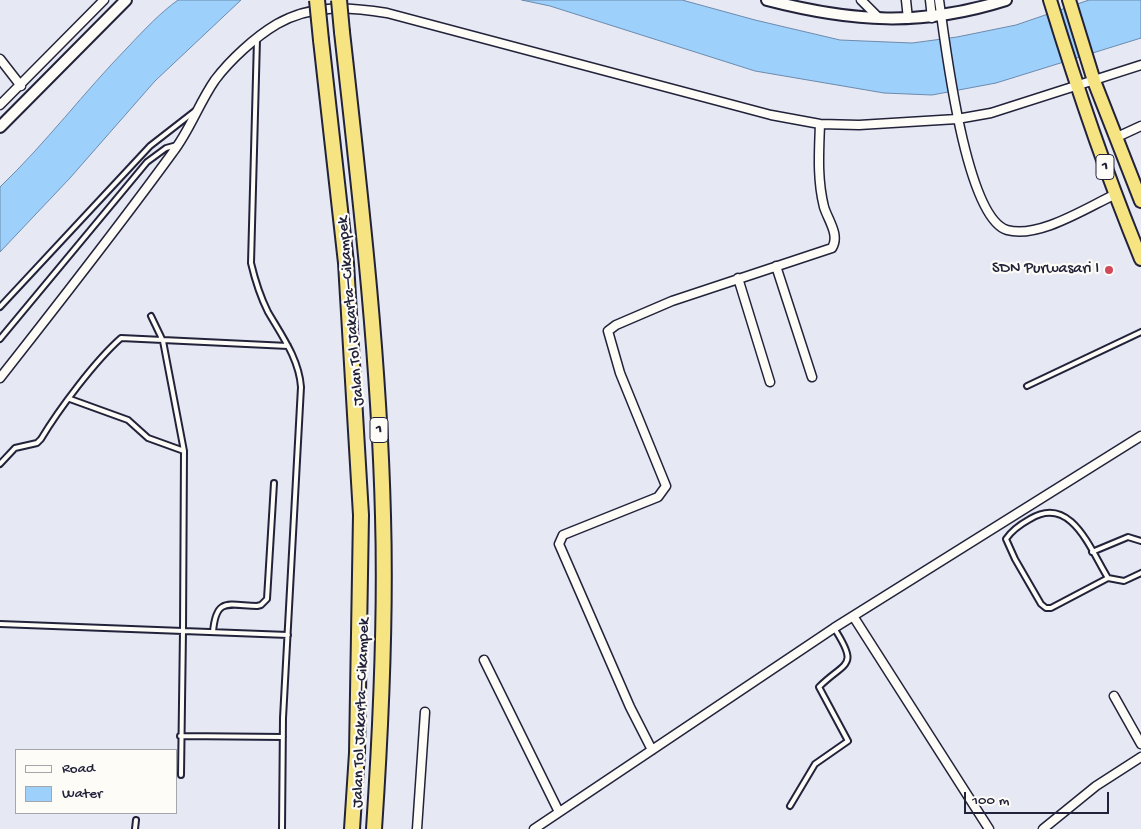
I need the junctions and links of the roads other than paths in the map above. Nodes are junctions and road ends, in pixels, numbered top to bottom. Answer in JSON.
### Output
{"nodes":[{"id":1,"x":104,"y":0,"type":"edge"},
{"id":2,"x":126,"y":0,"type":"edge"},
{"id":3,"x":317,"y":0,"type":"edge"},
{"id":4,"x":339,"y":0,"type":"edge"},
{"id":5,"x":768,"y":0,"type":"edge"},
{"id":6,"x":861,"y":0,"type":"edge"},
{"id":7,"x":906,"y":0,"type":"edge"},
{"id":8,"x":930,"y":0,"type":"edge"},
{"id":9,"x":939,"y":0,"type":"edge"},
{"id":10,"x":1006,"y":0,"type":"edge"},
{"id":11,"x":1050,"y":0,"type":"edge"},
{"id":12,"x":1069,"y":0,"type":"edge"},
{"id":13,"x":937,"y":17,"type":"junction"},
{"id":14,"x":880,"y":19,"type":"junction"},
{"id":15,"x":908,"y":19,"type":"junction"},
{"id":16,"x":257,"y":39,"type":"junction"},
{"id":17,"x":0,"y":59,"type":"edge"},
{"id":18,"x":1141,"y":65,"type":"edge"},
{"id":19,"x":1094,"y":80,"type":"junction"},
{"id":20,"x":21,"y":86,"type":"junction"},
{"id":21,"x":1077,"y":87,"type":"junction"},
{"id":22,"x":0,"y":105,"type":"edge"},
{"id":23,"x":201,"y":106,"type":"junction"},
{"id":24,"x":957,"y":119,"type":"junction"},
{"id":25,"x":820,"y":124,"type":"junction"},
{"id":26,"x":1141,"y":126,"type":"edge"},
{"id":27,"x":0,"y":127,"type":"edge"},
{"id":28,"x":1115,"y":138,"type":"junction"},
{"id":29,"x":179,"y":145,"type":"junction"},
{"id":30,"x":1114,"y":195,"type":"junction"},
{"id":31,"x":1141,"y":201,"type":"edge"},
{"id":32,"x":1141,"y":259,"type":"edge"},
{"id":33,"x":776,"y":266,"type":"junction"},
{"id":34,"x":738,"y":278,"type":"junction"},
{"id":35,"x":0,"y":306,"type":"edge"},
{"id":36,"x":151,"y":316,"type":"dead end"},
{"id":37,"x":1141,"y":332,"type":"edge"},
{"id":38,"x":0,"y":340,"type":"edge"},
{"id":39,"x":164,"y":341,"type":"junction"},
{"id":40,"x":289,"y":346,"type":"junction"},
{"id":41,"x":812,"y":377,"type":"dead end"},
{"id":42,"x":0,"y":378,"type":"edge"},
{"id":43,"x":770,"y":382,"type":"dead end"},
{"id":44,"x":1027,"y":386,"type":"dead end"},
{"id":45,"x":70,"y":399,"type":"junction"},
{"id":46,"x":1141,"y":436,"type":"edge"},
{"id":47,"x":184,"y":451,"type":"junction"},
{"id":48,"x":0,"y":464,"type":"edge"},
{"id":49,"x":274,"y":483,"type":"dead end"},
{"id":50,"x":1141,"y":541,"type":"edge"},
{"id":51,"x":1092,"y":552,"type":"junction"},
{"id":52,"x":1141,"y":573,"type":"edge"},
{"id":53,"x":1108,"y":578,"type":"junction"},
{"id":54,"x":853,"y":616,"type":"junction"},
{"id":55,"x":0,"y":624,"type":"edge"},
{"id":56,"x":834,"y":628,"type":"junction"},
{"id":57,"x":183,"y":630,"type":"junction"},
{"id":58,"x":213,"y":632,"type":"junction"},
{"id":59,"x":288,"y":636,"type":"junction"},
{"id":60,"x":484,"y":660,"type":"dead end"},
{"id":61,"x":1114,"y":696,"type":"dead end"},
{"id":62,"x":424,"y":712,"type":"dead end"},
{"id":63,"x":180,"y":736,"type":"junction"},
{"id":64,"x":283,"y":737,"type":"junction"},
{"id":65,"x":1141,"y":744,"type":"edge"},
{"id":66,"x":652,"y":750,"type":"junction"},
{"id":67,"x":1141,"y":757,"type":"edge"},
{"id":68,"x":181,"y":775,"type":"dead end"},
{"id":69,"x":790,"y":806,"type":"dead end"},
{"id":70,"x":559,"y":812,"type":"junction"},
{"id":71,"x":136,"y":820,"type":"dead end"},
{"id":72,"x":1053,"y":826,"type":"edge"},
{"id":73,"x":136,"y":829,"type":"edge"},
{"id":74,"x":282,"y":829,"type":"edge"},
{"id":75,"x":352,"y":829,"type":"edge"},
{"id":76,"x":374,"y":829,"type":"edge"},
{"id":77,"x":417,"y":829,"type":"edge"},
{"id":78,"x":534,"y":829,"type":"edge"},
{"id":79,"x":989,"y":829,"type":"edge"},
{"id":80,"x":1043,"y":829,"type":"edge"}],
"edges":[{"from":1,"to":20,"type":"street"},
{"from":2,"to":27,"type":"street"},
{"from":3,"to":75,"type":"highway","name":"Jalan Tol Jakarta–Cikampek","number":"1","bridge":true},
{"from":4,"to":76,"type":"highway","name":"Jalan Tol Jakarta–Cikampek","number":"1","bridge":true},
{"from":5,"to":14,"type":"street"},
{"from":6,"to":14,"type":"street"},
{"from":7,"to":15,"type":"street"},
{"from":8,"to":13,"type":"street"},
{"from":9,"to":13,"type":"street"},
{"from":10,"to":13,"type":"street"},
{"from":11,"to":21,"type":"highway","number":"1"},
{"from":12,"to":19,"type":"highway","number":"1"},
{"from":13,"to":15,"type":"street"},
{"from":13,"to":24,"type":"street"},
{"from":14,"to":15,"type":"street"},
{"from":16,"to":23,"type":"street"},
{"from":16,"to":25,"type":"street"},
{"from":16,"to":40,"type":"lane"},
{"from":17,"to":20,"type":"street"},
{"from":18,"to":19,"type":"street"},
{"from":19,"to":21,"type":"street"},
{"from":19,"to":28,"type":"highway","number":"1"},
{"from":20,"to":22,"type":"street"},
{"from":21,"to":24,"type":"street"},
{"from":21,"to":30,"type":"highway","number":"1"},
{"from":23,"to":29,"type":"street"},
{"from":23,"to":35,"type":"lane"},
{"from":24,"to":25,"type":"street"},
{"from":24,"to":30,"type":"street"},
{"from":25,"to":33,"type":"street"},
{"from":26,"to":28,"type":"street"},
{"from":28,"to":31,"type":"highway","number":"1"},
{"from":29,"to":38,"type":"lane"},
{"from":29,"to":42,"type":"street"},
{"from":30,"to":32,"type":"highway","number":"1"},
{"from":33,"to":34,"type":"street"},
{"from":33,"to":41,"type":"street"},
{"from":34,"to":43,"type":"street"},
{"from":34,"to":66,"type":"street"},
{"from":36,"to":39,"type":"lane"},
{"from":37,"to":44,"type":"lane"},
{"from":39,"to":40,"type":"lane"},
{"from":39,"to":45,"type":"lane"},
{"from":39,"to":47,"type":"lane"},
{"from":40,"to":59,"type":"lane"},
{"from":45,"to":47,"type":"lane"},
{"from":45,"to":48,"type":"lane"},
{"from":46,"to":54,"type":"street"},
{"from":47,"to":57,"type":"lane"},
{"from":49,"to":58,"type":"lane"},
{"from":50,"to":51,"type":"lane"},
{"from":51,"to":53,"type":"lane"},
{"from":51,"to":53,"type":"lane"},
{"from":52,"to":53,"type":"lane"},
{"from":54,"to":56,"type":"street"},
{"from":54,"to":79,"type":"street"},
{"from":55,"to":57,"type":"lane"},
{"from":56,"to":66,"type":"street"},
{"from":56,"to":69,"type":"lane"},
{"from":57,"to":58,"type":"lane"},
{"from":57,"to":63,"type":"lane"},
{"from":58,"to":59,"type":"lane"},
{"from":59,"to":64,"type":"lane"},
{"from":60,"to":70,"type":"street"},
{"from":61,"to":65,"type":"street"},
{"from":62,"to":77,"type":"street"},
{"from":63,"to":64,"type":"lane"},
{"from":63,"to":68,"type":"lane"},
{"from":64,"to":74,"type":"lane"},
{"from":66,"to":70,"type":"street"},
{"from":67,"to":72,"type":"street"},
{"from":70,"to":78,"type":"street"},
{"from":71,"to":73,"type":"lane"},
{"from":72,"to":80,"type":"street"}]}
